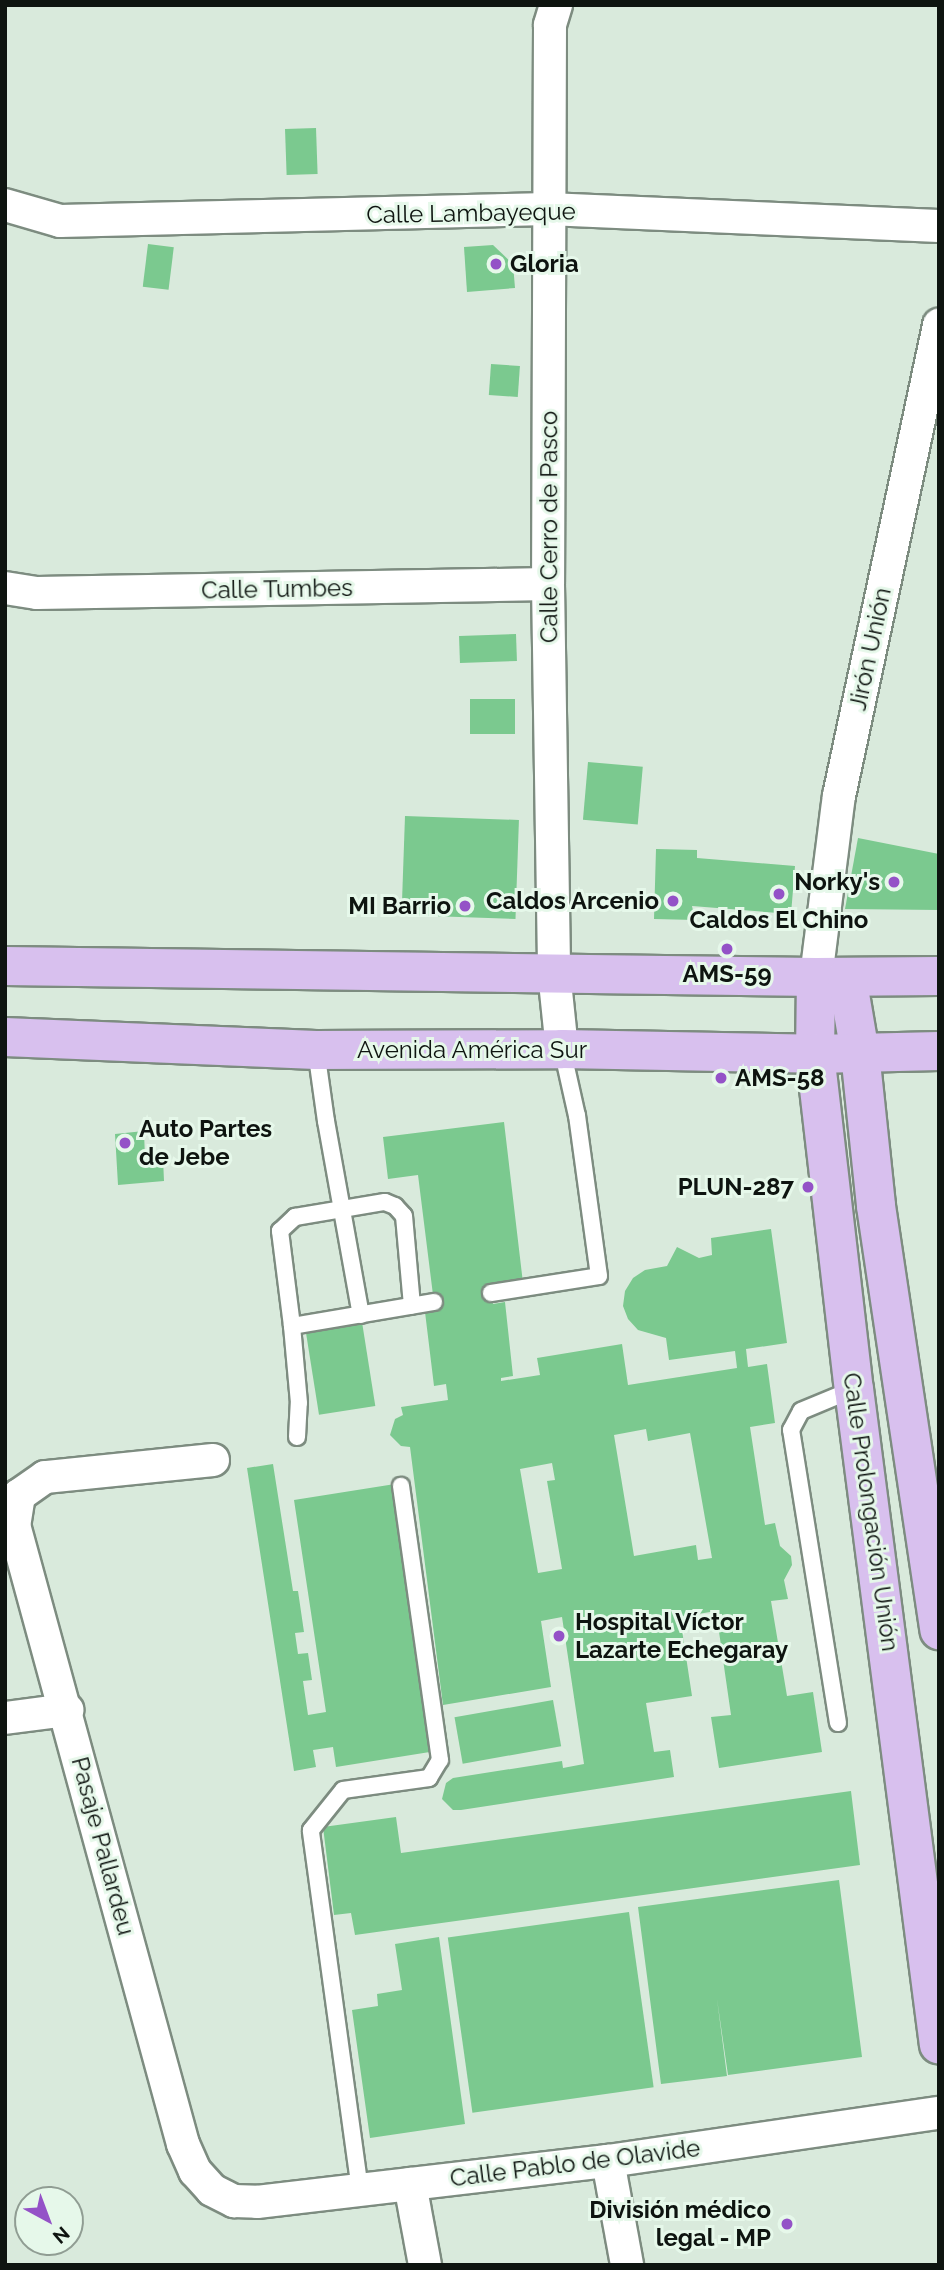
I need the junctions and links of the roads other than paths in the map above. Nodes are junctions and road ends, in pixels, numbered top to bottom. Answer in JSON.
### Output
{"nodes":[{"id":1,"x":556,"y":5,"type":"edge"},
{"id":2,"x":5,"y":205,"type":"edge"},
{"id":3,"x":548,"y":209,"type":"junction"},
{"id":4,"x":939,"y":226,"type":"edge"},
{"id":5,"x":937,"y":343,"type":"edge"},
{"id":6,"x":548,"y":584,"type":"junction"},
{"id":7,"x":5,"y":589,"type":"edge"},
{"id":8,"x":5,"y":966,"type":"edge"},
{"id":9,"x":554,"y":972,"type":"junction"},
{"id":10,"x":939,"y":976,"type":"edge"},
{"id":11,"x":831,"y":977,"type":"junction"},
{"id":12,"x":5,"y":1037,"type":"edge"},
{"id":13,"x":562,"y":1049,"type":"junction"},
{"id":14,"x":316,"y":1050,"type":"junction"},
{"id":15,"x":939,"y":1051,"type":"edge"},
{"id":16,"x":860,"y":1053,"type":"junction"},
{"id":17,"x":815,"y":1054,"type":"junction"},
{"id":18,"x":344,"y":1211,"type":"junction"},
{"id":19,"x":492,"y":1293,"type":"dead end"},
{"id":20,"x":433,"y":1302,"type":"dead end"},
{"id":21,"x":412,"y":1306,"type":"junction"},
{"id":22,"x":361,"y":1315,"type":"junction"},
{"id":23,"x":292,"y":1326,"type":"junction"},
{"id":24,"x":854,"y":1389,"type":"junction"},
{"id":25,"x":297,"y":1437,"type":"dead end"},
{"id":26,"x":214,"y":1460,"type":"dead end"},
{"id":27,"x":401,"y":1486,"type":"dead end"},
{"id":28,"x":939,"y":1630,"type":"edge"},
{"id":29,"x":66,"y":1710,"type":"junction"},
{"id":30,"x":5,"y":1718,"type":"edge"},
{"id":31,"x":838,"y":1723,"type":"dead end"},
{"id":32,"x":939,"y":2045,"type":"edge"},
{"id":33,"x":939,"y":2113,"type":"edge"},
{"id":34,"x":608,"y":2161,"type":"junction"},
{"id":35,"x":410,"y":2184,"type":"junction"},
{"id":36,"x":212,"y":2190,"type":"joint"},
{"id":37,"x":360,"y":2190,"type":"junction"},
{"id":38,"x":425,"y":2265,"type":"edge"},
{"id":39,"x":627,"y":2265,"type":"edge"}],
"edges":[{"from":1,"to":3,"type":"street","name":"Calle Cerro de Pasco"},
{"from":2,"to":3,"type":"street","name":"Calle Lambayeque"},
{"from":3,"to":4,"type":"street","name":"Calle Lambayeque"},
{"from":3,"to":6,"type":"street","name":"Calle Cerro de Pasco"},
{"from":5,"to":11,"type":"street","name":"Jirón Unión"},
{"from":6,"to":7,"type":"street","name":"Calle Tumbes"},
{"from":6,"to":9,"type":"street","name":"Calle Cerro de Pasco"},
{"from":8,"to":9,"type":"main road"},
{"from":9,"to":11,"type":"main road"},
{"from":9,"to":13,"type":"street","name":"Calle Cerro de Pasco"},
{"from":10,"to":11,"type":"main road"},
{"from":11,"to":16,"type":"main road","name":"Calle Prolongación Unión"},
{"from":11,"to":17,"type":"main road","name":"Calle Prolongación Unión"},
{"from":12,"to":14,"type":"main road","name":"Avenida América Sur"},
{"from":13,"to":14,"type":"main road","name":"Avenida América Sur"},
{"from":13,"to":17,"type":"main road","name":"Avenida América Sur"},
{"from":13,"to":19,"type":"lane"},
{"from":14,"to":18,"type":"lane"},
{"from":15,"to":16,"type":"main road","name":"Avenida América Sur"},
{"from":16,"to":17,"type":"main road","name":"Avenida América Sur"},
{"from":16,"to":28,"type":"main road","name":"Calle Prolongación Unión"},
{"from":17,"to":24,"type":"main road","name":"Calle Prolongación Unión"},
{"from":18,"to":21,"type":"lane"},
{"from":18,"to":22,"type":"lane"},
{"from":18,"to":23,"type":"lane"},
{"from":20,"to":21,"type":"lane"},
{"from":21,"to":22,"type":"lane"},
{"from":22,"to":23,"type":"lane"},
{"from":23,"to":25,"type":"lane"},
{"from":24,"to":31,"type":"lane"},
{"from":24,"to":32,"type":"main road","name":"Calle Prolongación Unión"},
{"from":26,"to":29,"type":"street","name":"Pasaje Pallardeu"},
{"from":27,"to":37,"type":"lane"},
{"from":29,"to":30,"type":"street"},
{"from":29,"to":36,"type":"street","name":"Pasaje Pallardeu"},
{"from":33,"to":34,"type":"street","name":"Calle Pablo de Olavide"},
{"from":34,"to":35,"type":"street","name":"Calle Pablo de Olavide"},
{"from":34,"to":39,"type":"street"},
{"from":35,"to":37,"type":"street","name":"Calle Pablo de Olavide"},
{"from":35,"to":38,"type":"street"},
{"from":36,"to":37,"type":"street","name":"Calle Pablo de Olavide"}]}
